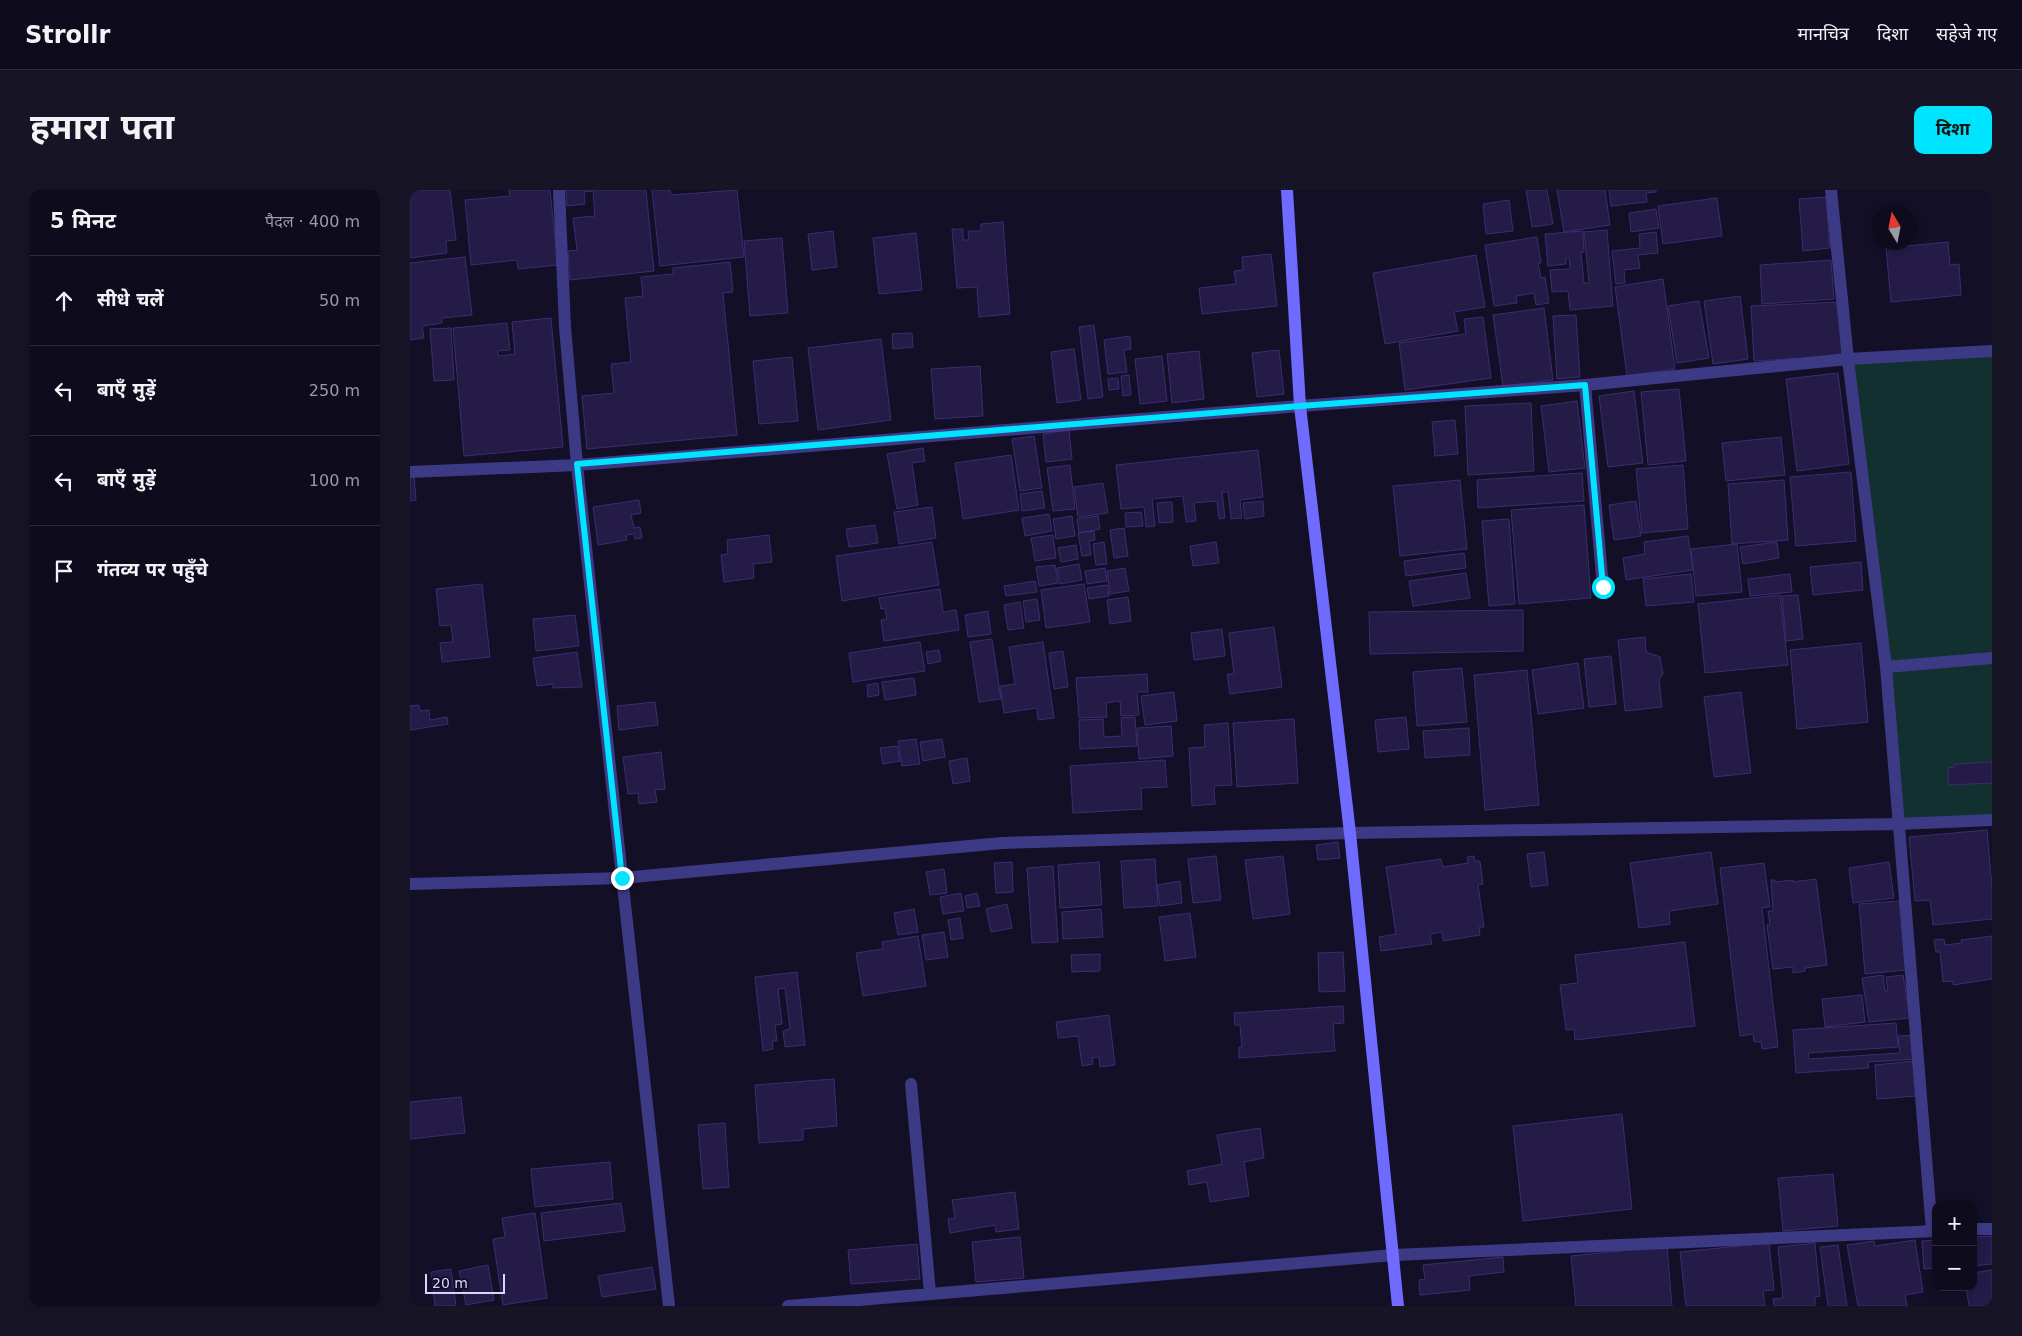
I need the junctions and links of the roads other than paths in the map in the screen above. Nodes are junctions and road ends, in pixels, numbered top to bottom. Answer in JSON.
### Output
{"nodes":[{"id":1,"x":559,"y":190,"type":"edge"},
{"id":2,"x":1287,"y":190,"type":"edge"},
{"id":3,"x":1831,"y":190,"type":"edge"},
{"id":4,"x":1992,"y":351,"type":"edge"},
{"id":5,"x":1848,"y":359,"type":"junction"},
{"id":6,"x":1585,"y":385,"type":"junction"},
{"id":7,"x":1300,"y":406,"type":"junction"},
{"id":8,"x":577,"y":464,"type":"junction"},
{"id":9,"x":410,"y":472,"type":"edge"},
{"id":10,"x":1603,"y":587,"type":"dead end"},
{"id":11,"x":1992,"y":658,"type":"edge"},
{"id":12,"x":1886,"y":667,"type":"junction"},
{"id":13,"x":1992,"y":820,"type":"edge"},
{"id":14,"x":1897,"y":824,"type":"junction"},
{"id":15,"x":1350,"y":833,"type":"junction"},
{"id":16,"x":622,"y":878,"type":"junction"},
{"id":17,"x":410,"y":884,"type":"edge"},
{"id":18,"x":911,"y":1084,"type":"dead end"},
{"id":19,"x":1932,"y":1209,"type":"edge"},
{"id":20,"x":1992,"y":1228,"type":"edge"},
{"id":21,"x":1977,"y":1229,"type":"edge"},
{"id":22,"x":1932,"y":1231,"type":"edge"},
{"id":23,"x":1394,"y":1255,"type":"junction"},
{"id":24,"x":930,"y":1293,"type":"junction"},
{"id":25,"x":669,"y":1306,"type":"edge"},
{"id":26,"x":788,"y":1306,"type":"edge"},
{"id":27,"x":1398,"y":1306,"type":"edge"}],
"edges":[{"from":1,"to":8,"type":"street"},
{"from":2,"to":7,"type":"street"},
{"from":3,"to":5,"type":"street"},
{"from":4,"to":5,"type":"street"},
{"from":5,"to":6,"type":"street"},
{"from":5,"to":12,"type":"street"},
{"from":6,"to":7,"type":"street"},
{"from":6,"to":10,"type":"street"},
{"from":7,"to":8,"type":"street"},
{"from":7,"to":15,"type":"street"},
{"from":8,"to":9,"type":"street"},
{"from":8,"to":16,"type":"street"},
{"from":11,"to":12,"type":"street"},
{"from":12,"to":14,"type":"street"},
{"from":13,"to":14,"type":"street"},
{"from":14,"to":15,"type":"street"},
{"from":14,"to":19,"type":"street"},
{"from":15,"to":16,"type":"street"},
{"from":15,"to":23,"type":"street"},
{"from":16,"to":17,"type":"street"},
{"from":16,"to":25,"type":"street"},
{"from":18,"to":24,"type":"street"},
{"from":20,"to":21,"type":"street"},
{"from":22,"to":23,"type":"street"},
{"from":23,"to":24,"type":"street"},
{"from":23,"to":27,"type":"street"},
{"from":24,"to":26,"type":"street"}]}
